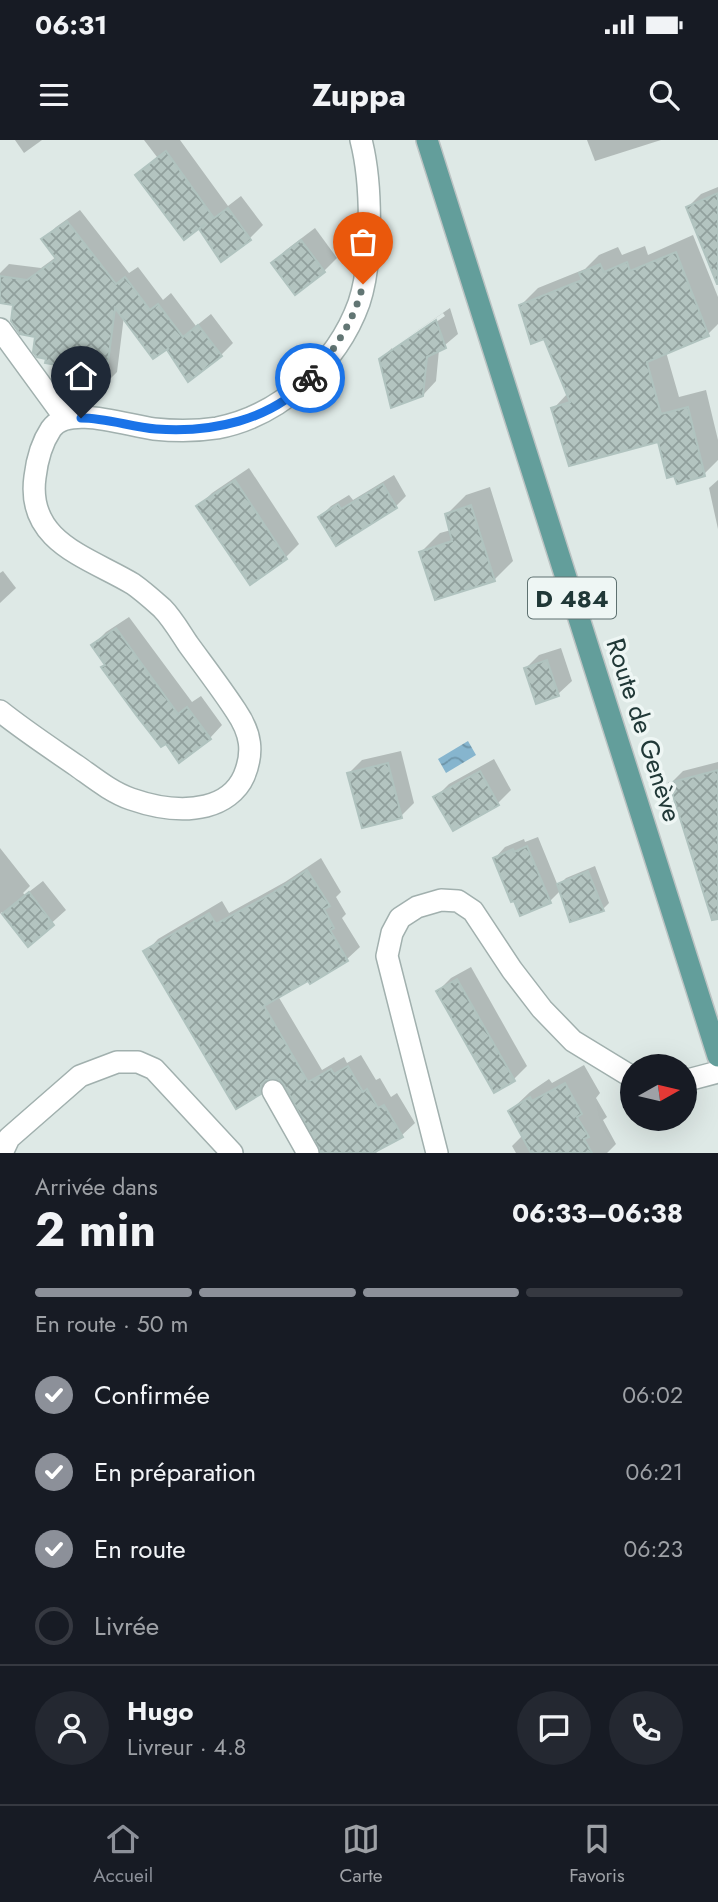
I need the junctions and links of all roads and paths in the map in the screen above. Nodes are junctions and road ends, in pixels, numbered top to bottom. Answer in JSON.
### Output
{"nodes":[{"id":1,"x":361,"y":140,"type":"edge"},
{"id":2,"x":427,"y":140,"type":"edge"},
{"id":3,"x":0,"y":329,"type":"edge"},
{"id":4,"x":65,"y":418,"type":"junction"},
{"id":5,"x":0,"y":711,"type":"edge"},
{"id":6,"x":718,"y":1056,"type":"edge"},
{"id":7,"x":620,"y":1070,"type":"edge"},
{"id":8,"x":718,"y":1072,"type":"edge"},
{"id":9,"x":697,"y":1078,"type":"edge"},
{"id":10,"x":274,"y":1091,"type":"dead end"},
{"id":11,"x":2,"y":1153,"type":"edge"},
{"id":12,"x":232,"y":1153,"type":"edge"},
{"id":13,"x":308,"y":1153,"type":"edge"},
{"id":14,"x":437,"y":1153,"type":"edge"}],
"edges":[{"from":1,"to":4,"type":"street"},
{"from":2,"to":6,"type":"main road","name":"Route de Genève","number":"D 484"},
{"from":3,"to":4,"type":"street"},
{"from":4,"to":5,"type":"street"},
{"from":7,"to":14,"type":"street"},
{"from":8,"to":9,"type":"street"},
{"from":10,"to":13,"type":"street"},
{"from":11,"to":12,"type":"street"}]}
